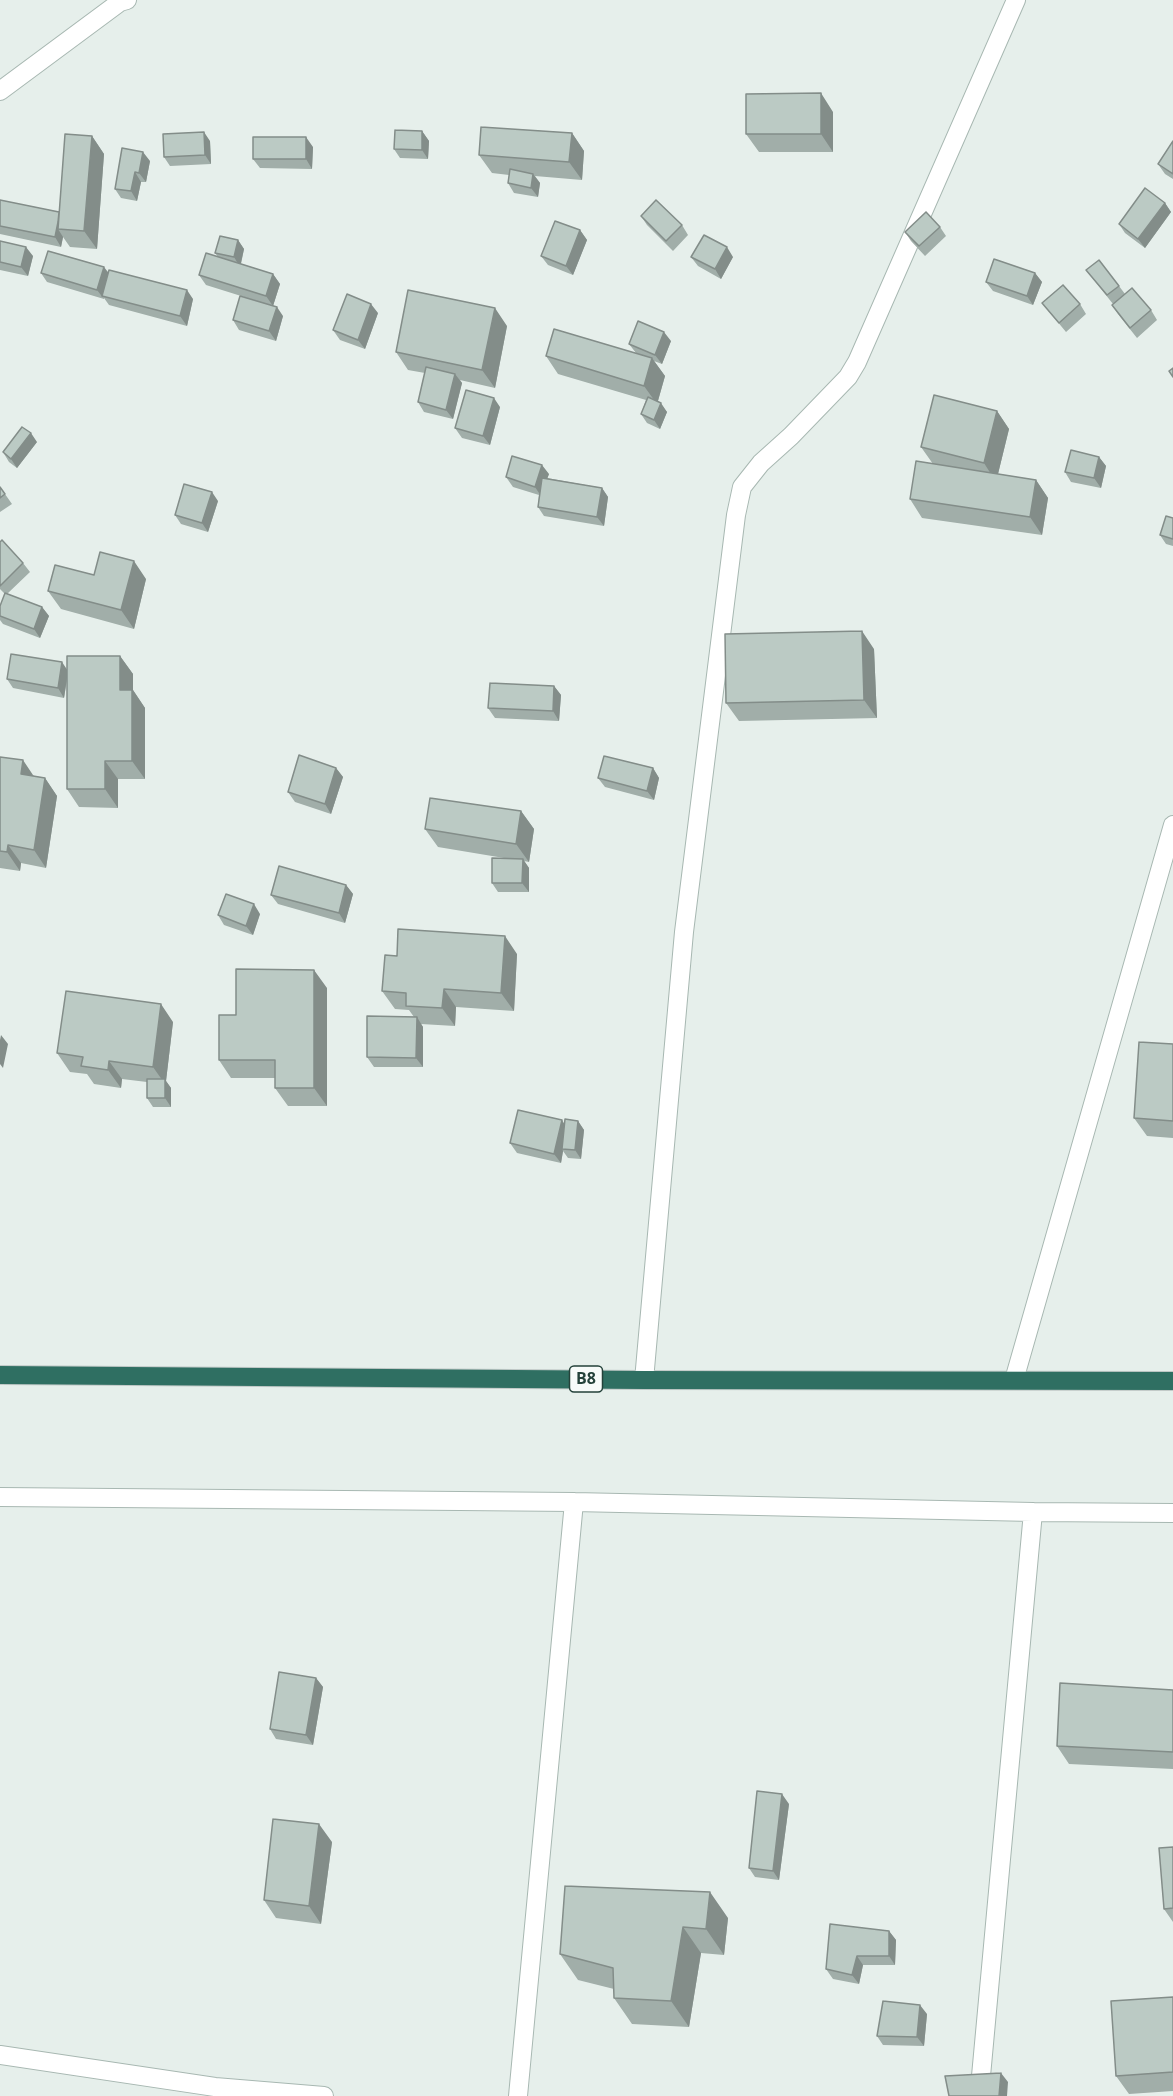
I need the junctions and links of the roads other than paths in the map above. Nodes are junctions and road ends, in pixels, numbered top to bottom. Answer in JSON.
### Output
{"nodes":[{"id":1,"x":127,"y":0,"type":"edge"},
{"id":2,"x":1016,"y":0,"type":"edge"},
{"id":3,"x":0,"y":91,"type":"edge"},
{"id":4,"x":1173,"y":825,"type":"edge"},
{"id":5,"x":0,"y":1375,"type":"edge"},
{"id":6,"x":644,"y":1380,"type":"junction"},
{"id":7,"x":1014,"y":1380,"type":"junction"},
{"id":8,"x":1173,"y":1381,"type":"edge"},
{"id":9,"x":0,"y":1497,"type":"edge"},
{"id":10,"x":574,"y":1502,"type":"junction"},
{"id":11,"x":1033,"y":1512,"type":"junction"},
{"id":12,"x":1173,"y":1513,"type":"edge"},
{"id":13,"x":0,"y":2055,"type":"edge"},
{"id":14,"x":324,"y":2096,"type":"edge"},
{"id":15,"x":518,"y":2096,"type":"edge"},
{"id":16,"x":972,"y":2096,"type":"edge"}],
"edges":[{"from":1,"to":3,"type":"street"},
{"from":2,"to":6,"type":"street"},
{"from":4,"to":7,"type":"street"},
{"from":5,"to":6,"type":"highway","number":"B8"},
{"from":6,"to":7,"type":"highway","number":"B8"},
{"from":7,"to":8,"type":"highway","number":"B8"},
{"from":9,"to":10,"type":"street"},
{"from":10,"to":11,"type":"street"},
{"from":10,"to":15,"type":"street"},
{"from":11,"to":12,"type":"street"},
{"from":11,"to":16,"type":"street"},
{"from":13,"to":14,"type":"street"}]}
